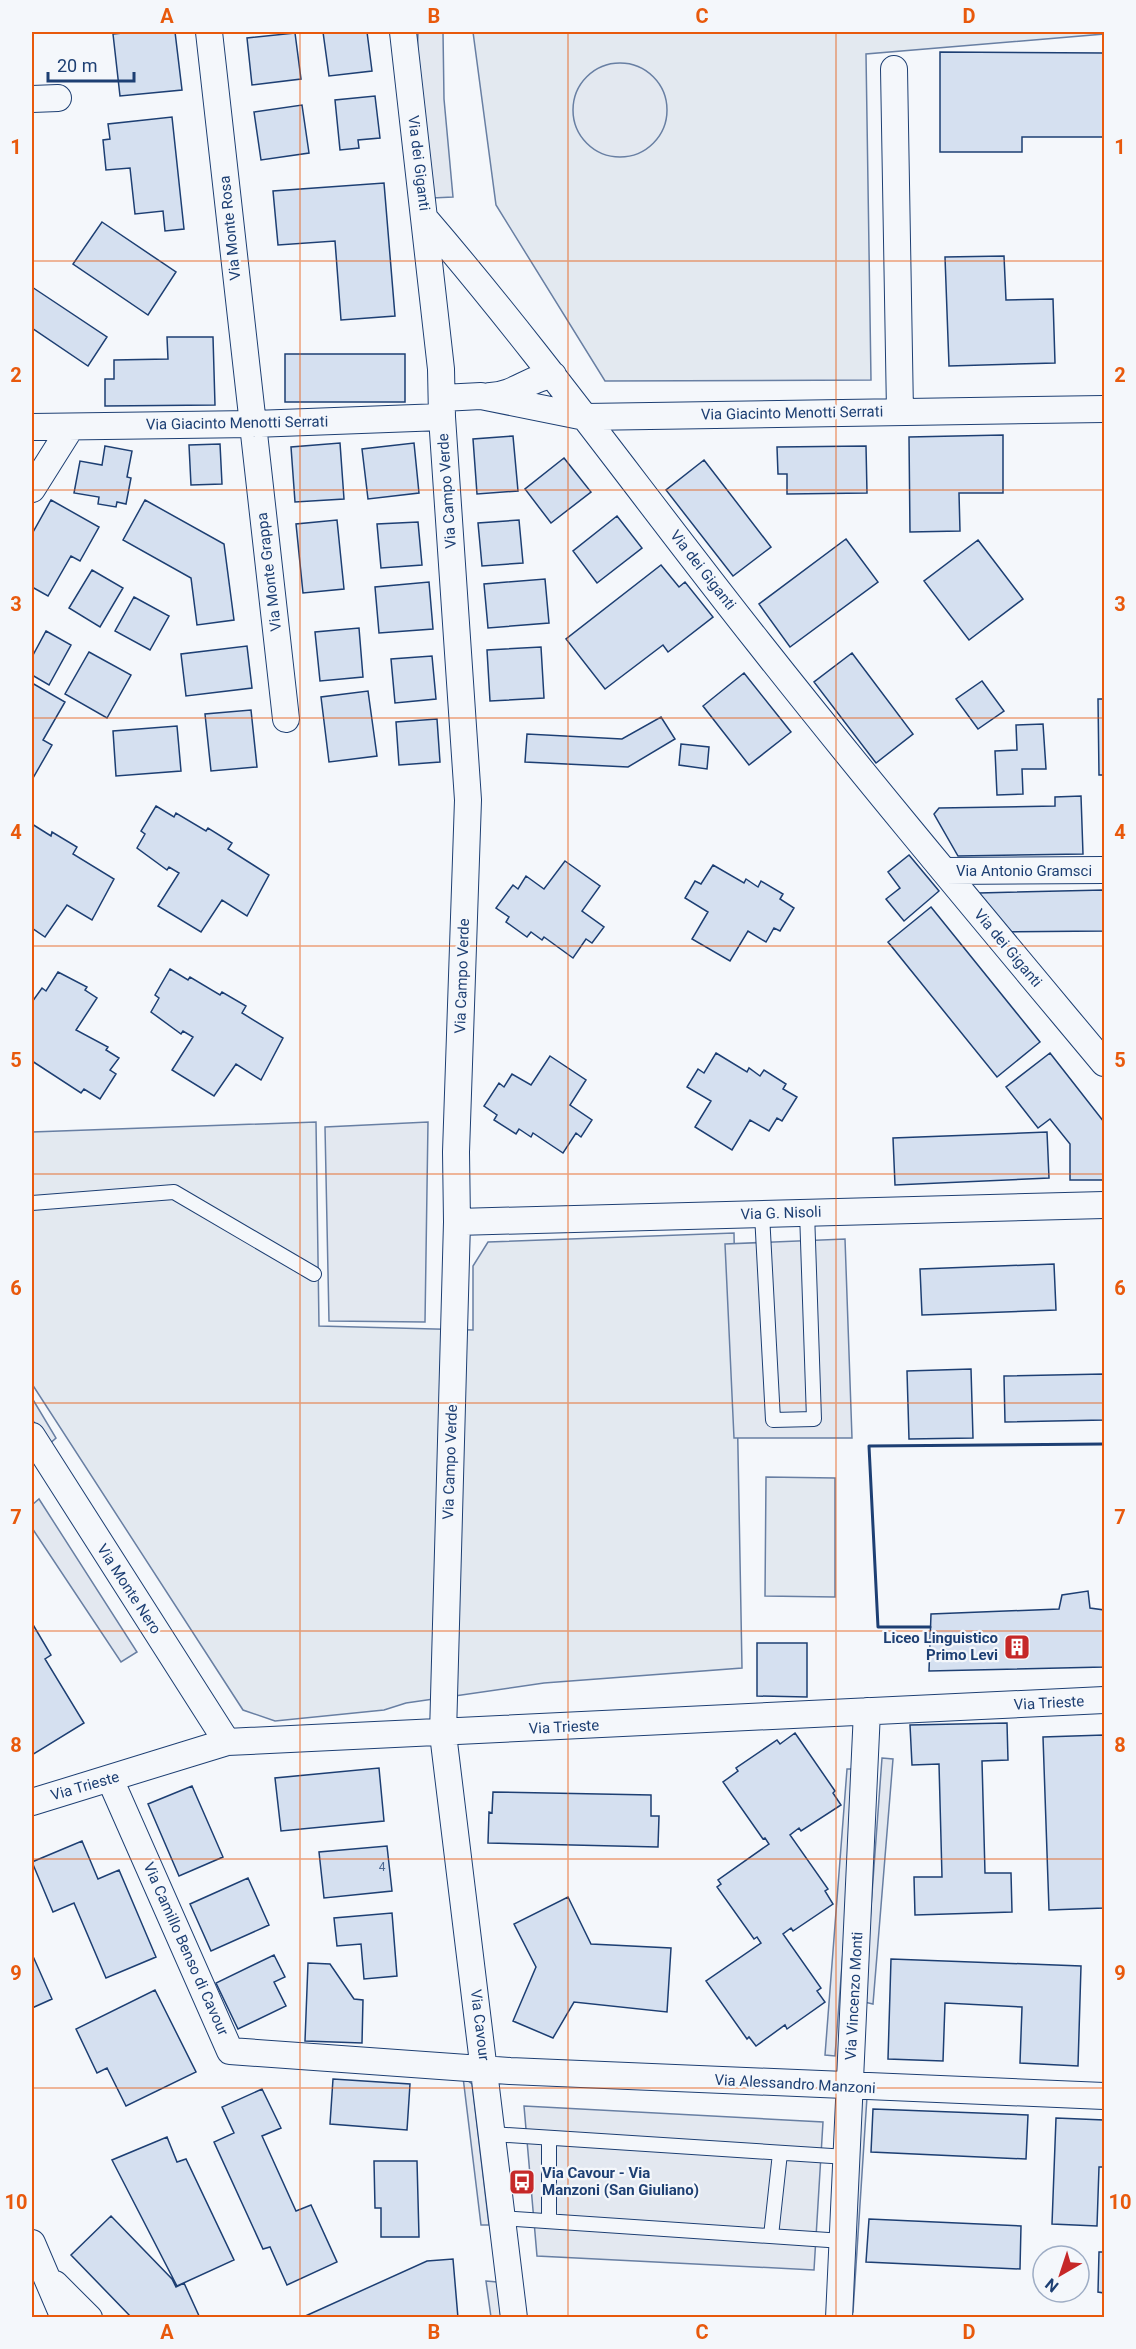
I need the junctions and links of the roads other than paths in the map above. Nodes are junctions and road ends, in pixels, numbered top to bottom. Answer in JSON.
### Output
{"nodes":[{"id":1,"x":209,"y":32,"type":"edge"},
{"id":2,"x":403,"y":32,"type":"edge"},
{"id":3,"x":894,"y":69,"type":"dead end"},
{"id":4,"x":58,"y":98,"type":"dead end"},
{"id":5,"x":32,"y":99,"type":"edge"},
{"id":6,"x":426,"y":219,"type":"junction"},
{"id":7,"x":553,"y":375,"type":"junction"},
{"id":8,"x":481,"y":396,"type":"junction"},
{"id":9,"x":442,"y":407,"type":"junction"},
{"id":10,"x":1104,"y":409,"type":"edge"},
{"id":11,"x":900,"y":412,"type":"junction"},
{"id":12,"x":585,"y":417,"type":"junction"},
{"id":13,"x":252,"y":424,"type":"junction"},
{"id":14,"x":71,"y":426,"type":"junction"},
{"id":15,"x":32,"y":427,"type":"edge"},
{"id":16,"x":32,"y":489,"type":"edge"},
{"id":17,"x":286,"y":719,"type":"dead end"},
{"id":18,"x":1104,"y":870,"type":"edge"},
{"id":19,"x":944,"y":871,"type":"junction"},
{"id":20,"x":1104,"y":1063,"type":"edge"},
{"id":21,"x":32,"y":1203,"type":"edge"},
{"id":22,"x":1104,"y":1205,"type":"edge"},
{"id":23,"x":807,"y":1212,"type":"junction"},
{"id":24,"x":762,"y":1214,"type":"junction"},
{"id":25,"x":456,"y":1222,"type":"junction"},
{"id":26,"x":314,"y":1274,"type":"dead end"},
{"id":27,"x":32,"y":1436,"type":"edge"},
{"id":28,"x":1104,"y":1700,"type":"edge"},
{"id":29,"x":867,"y":1711,"type":"junction"},
{"id":30,"x":443,"y":1734,"type":"junction"},
{"id":31,"x":227,"y":1742,"type":"junction"},
{"id":32,"x":110,"y":1779,"type":"junction"},
{"id":33,"x":32,"y":1802,"type":"edge"},
{"id":34,"x":485,"y":2070,"type":"junction"},
{"id":35,"x":850,"y":2087,"type":"junction"},
{"id":36,"x":1104,"y":2097,"type":"edge"},
{"id":37,"x":492,"y":2134,"type":"junction"},
{"id":38,"x":549,"y":2138,"type":"junction"},
{"id":39,"x":780,"y":2152,"type":"junction"},
{"id":40,"x":847,"y":2157,"type":"junction"},
{"id":41,"x":501,"y":2218,"type":"junction"},
{"id":42,"x":549,"y":2220,"type":"junction"},
{"id":43,"x":771,"y":2236,"type":"junction"},
{"id":44,"x":843,"y":2241,"type":"junction"},
{"id":45,"x":32,"y":2243,"type":"edge"},
{"id":46,"x":44,"y":2272,"type":"junction"},
{"id":47,"x":64,"y":2318,"type":"edge"},
{"id":48,"x":89,"y":2318,"type":"edge"},
{"id":49,"x":514,"y":2318,"type":"edge"},
{"id":50,"x":839,"y":2318,"type":"edge"}],
"edges":[{"from":1,"to":13,"type":"street","name":"Via Monte Rosa"},
{"from":2,"to":6,"type":"street","name":"Via dei Giganti"},
{"from":3,"to":11,"type":"street"},
{"from":4,"to":5,"type":"street"},
{"from":6,"to":7,"type":"street","name":"Via dei Giganti"},
{"from":6,"to":9,"type":"street","name":"Via Campo Verde"},
{"from":7,"to":8,"type":"street","name":"Via Giacinto Menotti Serrati"},
{"from":7,"to":12,"type":"street","name":"Via dei Giganti"},
{"from":8,"to":9,"type":"street","name":"Via Giacinto Menotti Serrati"},
{"from":8,"to":12,"type":"street","name":"Via Giacinto Menotti Serrati"},
{"from":9,"to":13,"type":"street","name":"Via Giacinto Menotti Serrati"},
{"from":9,"to":25,"type":"street","name":"Via Campo Verde"},
{"from":10,"to":11,"type":"street","name":"Via Giacinto Menotti Serrati"},
{"from":11,"to":12,"type":"street","name":"Via Giacinto Menotti Serrati"},
{"from":12,"to":19,"type":"street","name":"Via dei Giganti"},
{"from":13,"to":14,"type":"street","name":"Via Giacinto Menotti Serrati"},
{"from":13,"to":17,"type":"street","name":"Via Monte Grappa"},
{"from":14,"to":15,"type":"street","name":"Via Giacinto Menotti Serrati"},
{"from":14,"to":16,"type":"street"},
{"from":18,"to":19,"type":"street","name":"Via Antonio Gramsci"},
{"from":19,"to":20,"type":"street","name":"Via dei Giganti"},
{"from":21,"to":26,"type":"lane"},
{"from":22,"to":23,"type":"street","name":"Via G. Nisoli"},
{"from":23,"to":24,"type":"street","name":"Via G. Nisoli"},
{"from":23,"to":24,"type":"lane"},
{"from":24,"to":25,"type":"street","name":"Via G. Nisoli"},
{"from":25,"to":30,"type":"street","name":"Via Campo Verde"},
{"from":27,"to":31,"type":"street","name":"Via Monte Nero"},
{"from":28,"to":29,"type":"street","name":"Via Trieste"},
{"from":29,"to":30,"type":"street","name":"Via Trieste"},
{"from":29,"to":35,"type":"street","name":"Via Vincenzo Monti"},
{"from":30,"to":31,"type":"street","name":"Via Trieste"},
{"from":30,"to":34,"type":"street","name":"Via Cavour"},
{"from":31,"to":32,"type":"street","name":"Via Trieste"},
{"from":32,"to":33,"type":"street","name":"Via Trieste"},
{"from":32,"to":34,"type":"street","name":"Via Camillo Benso di Cavour"},
{"from":34,"to":35,"type":"street","name":"Via Alessandro Manzoni"},
{"from":34,"to":37,"type":"street","name":"Via Cavour"},
{"from":35,"to":36,"type":"street","name":"Via Alessandro Manzoni"},
{"from":35,"to":40,"type":"street","name":"Via Vincenzo Monti"},
{"from":37,"to":38,"type":"lane"},
{"from":37,"to":41,"type":"street","name":"Via Cavour"},
{"from":38,"to":39,"type":"lane"},
{"from":38,"to":42,"type":"lane"},
{"from":39,"to":40,"type":"lane"},
{"from":39,"to":43,"type":"lane"},
{"from":40,"to":44,"type":"street","name":"Via Vincenzo Monti"},
{"from":41,"to":42,"type":"lane"},
{"from":41,"to":49,"type":"street","name":"Via Cavour"},
{"from":42,"to":43,"type":"lane"},
{"from":43,"to":44,"type":"lane"},
{"from":44,"to":50,"type":"street","name":"Via Vincenzo Monti"},
{"from":45,"to":46,"type":"street"},
{"from":46,"to":47,"type":"street"},
{"from":46,"to":48,"type":"street"}]}
